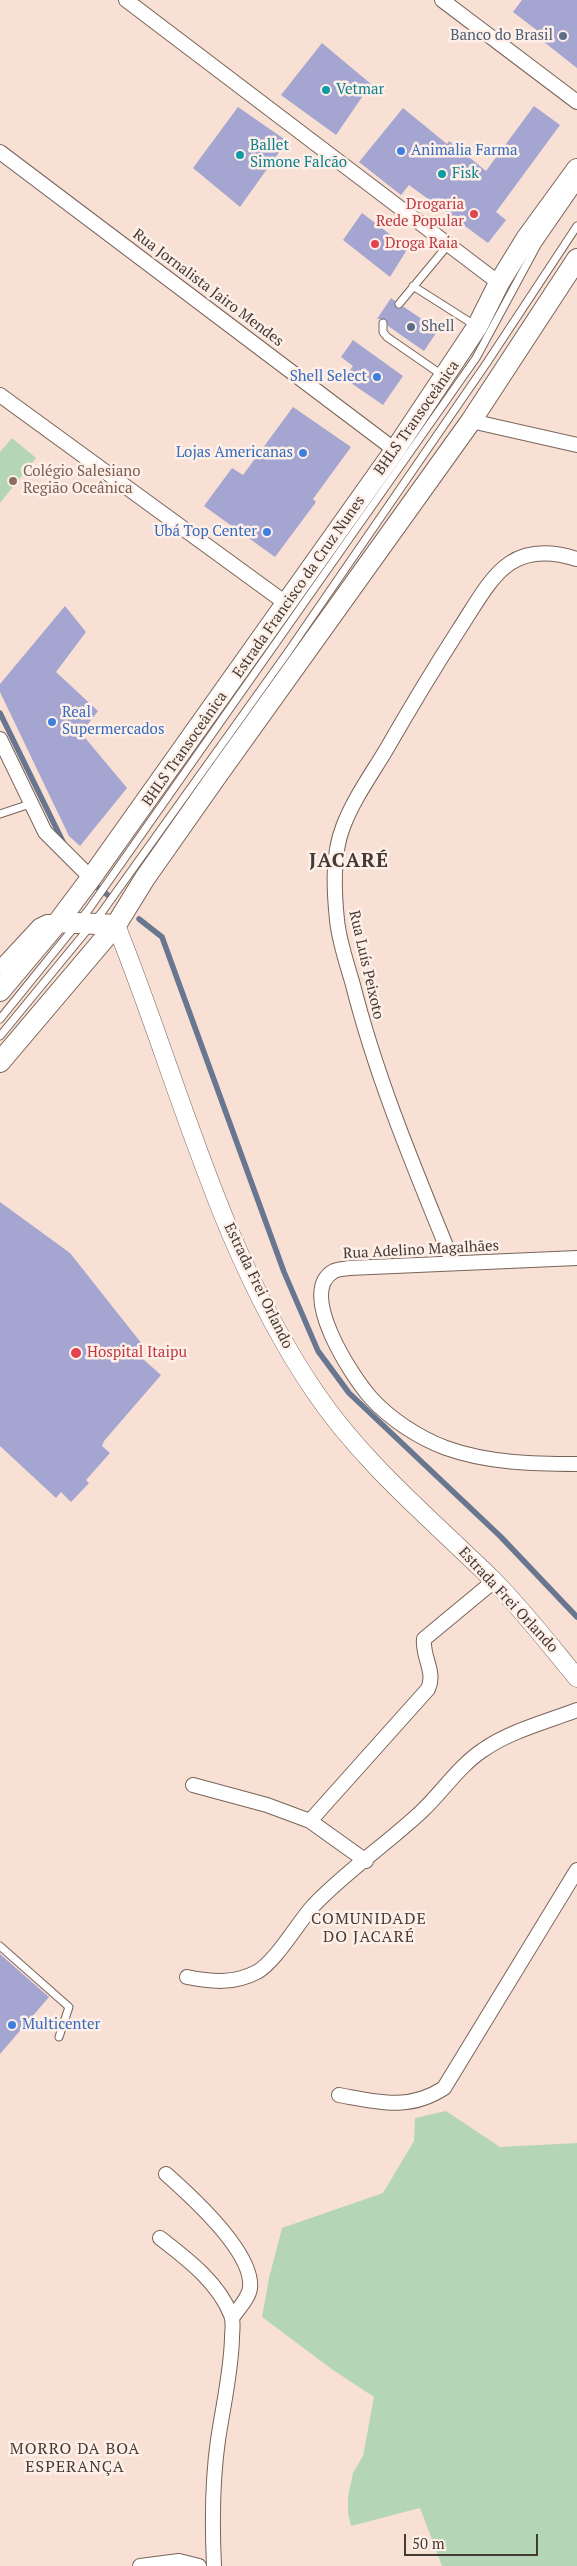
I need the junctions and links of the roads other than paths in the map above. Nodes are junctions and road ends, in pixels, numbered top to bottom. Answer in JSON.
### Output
{"nodes":[{"id":1,"x":126,"y":0,"type":"edge"},
{"id":2,"x":442,"y":0,"type":"edge"},
{"id":3,"x":577,"y":102,"type":"edge"},
{"id":4,"x":0,"y":152,"type":"edge"},
{"id":5,"x":577,"y":170,"type":"edge"},
{"id":6,"x":577,"y":187,"type":"edge"},
{"id":7,"x":577,"y":226,"type":"edge"},
{"id":8,"x":448,"y":245,"type":"junction"},
{"id":9,"x":577,"y":259,"type":"edge"},
{"id":10,"x":499,"y":283,"type":"junction"},
{"id":11,"x":413,"y":286,"type":"junction"},
{"id":12,"x":399,"y":304,"type":"dead end"},
{"id":13,"x":384,"y":323,"type":"dead end"},
{"id":14,"x":477,"y":327,"type":"junction"},
{"id":15,"x":445,"y":376,"type":"junction"},
{"id":16,"x":0,"y":395,"type":"edge"},
{"id":17,"x":471,"y":421,"type":"junction"},
{"id":18,"x":577,"y":445,"type":"edge"},
{"id":19,"x":396,"y":450,"type":"junction"},
{"id":20,"x":577,"y":559,"type":"edge"},
{"id":21,"x":287,"y":604,"type":"junction"},
{"id":22,"x":0,"y":739,"type":"edge"},
{"id":23,"x":30,"y":804,"type":"junction"},
{"id":24,"x":0,"y":814,"type":"edge"},
{"id":25,"x":91,"y":878,"type":"junction"},
{"id":26,"x":76,"y":923,"type":"junction"},
{"id":27,"x":116,"y":925,"type":"junction"},
{"id":28,"x":0,"y":968,"type":"edge"},
{"id":29,"x":0,"y":990,"type":"edge"},
{"id":30,"x":0,"y":1019,"type":"edge"},
{"id":31,"x":0,"y":1036,"type":"edge"},
{"id":32,"x":0,"y":1062,"type":"edge"},
{"id":33,"x":577,"y":1258,"type":"edge"},
{"id":34,"x":452,"y":1263,"type":"junction"},
{"id":35,"x":577,"y":1464,"type":"edge"},
{"id":36,"x":494,"y":1580,"type":"junction"},
{"id":37,"x":577,"y":1678,"type":"edge"},
{"id":38,"x":577,"y":1710,"type":"edge"},
{"id":39,"x":193,"y":1785,"type":"dead end"},
{"id":40,"x":310,"y":1821,"type":"junction"},
{"id":41,"x":366,"y":1860,"type":"junction"},
{"id":42,"x":577,"y":1870,"type":"edge"},
{"id":43,"x":0,"y":1946,"type":"edge"},
{"id":44,"x":187,"y":1977,"type":"dead end"},
{"id":45,"x":59,"y":2037,"type":"dead end"},
{"id":46,"x":339,"y":2095,"type":"dead end"},
{"id":47,"x":166,"y":2174,"type":"dead end"},
{"id":48,"x":160,"y":2238,"type":"dead end"},
{"id":49,"x":232,"y":2318,"type":"junction"},
{"id":50,"x":140,"y":2566,"type":"edge"},
{"id":51,"x":199,"y":2566,"type":"edge"},
{"id":52,"x":214,"y":2566,"type":"edge"}],
"edges":[{"from":1,"to":8,"type":"street"},
{"from":2,"to":3,"type":"street"},
{"from":4,"to":19,"type":"street","name":"Rua Jornalista Jairo Mendes"},
{"from":5,"to":10,"type":"main road","name":"Estrada Francisco da Cruz Nunes"},
{"from":6,"to":26,"type":"lane","name":"BHLS Transoceânica"},
{"from":7,"to":26,"type":"lane","name":"BHLS Transoceânica"},
{"from":8,"to":10,"type":"street"},
{"from":8,"to":11,"type":"lane"},
{"from":9,"to":17,"type":"main road"},
{"from":10,"to":14,"type":"main road","name":"Estrada Francisco da Cruz Nunes"},
{"from":11,"to":12,"type":"lane"},
{"from":11,"to":14,"type":"lane"},
{"from":13,"to":15,"type":"lane"},
{"from":14,"to":15,"type":"main road","name":"Estrada Francisco da Cruz Nunes"},
{"from":15,"to":19,"type":"main road","name":"Estrada Francisco da Cruz Nunes"},
{"from":16,"to":21,"type":"street"},
{"from":17,"to":18,"type":"street"},
{"from":17,"to":27,"type":"main road"},
{"from":19,"to":21,"type":"main road","name":"Estrada Francisco da Cruz Nunes"},
{"from":20,"to":34,"type":"street","name":"Rua Luís Peixoto"},
{"from":21,"to":25,"type":"main road","name":"Estrada Francisco da Cruz Nunes"},
{"from":22,"to":23,"type":"street"},
{"from":23,"to":24,"type":"lane"},
{"from":23,"to":25,"type":"street"},
{"from":25,"to":26,"type":"main road","name":"Estrada Francisco da Cruz Nunes"},
{"from":26,"to":27,"type":"main road"},
{"from":26,"to":28,"type":"street"},
{"from":26,"to":29,"type":"main road","name":"Estrada Francisco da Cruz Nunes"},
{"from":26,"to":30,"type":"lane","name":"BHLS Transoceânica"},
{"from":26,"to":31,"type":"lane","name":"BHLS Transoceânica"},
{"from":27,"to":32,"type":"main road"},
{"from":27,"to":36,"type":"street","name":"Estrada Frei Orlando"},
{"from":33,"to":34,"type":"street","name":"Rua Adelino Magalhães"},
{"from":34,"to":35,"type":"street","name":"Rua Adelino Magalhães"},
{"from":36,"to":37,"type":"street","name":"Estrada Frei Orlando"},
{"from":36,"to":40,"type":"street"},
{"from":38,"to":41,"type":"street"},
{"from":39,"to":40,"type":"street"},
{"from":40,"to":41,"type":"street"},
{"from":41,"to":44,"type":"street"},
{"from":42,"to":46,"type":"street"},
{"from":43,"to":45,"type":"lane"},
{"from":47,"to":49,"type":"street"},
{"from":48,"to":49,"type":"street"},
{"from":49,"to":52,"type":"street"},
{"from":50,"to":51,"type":"street"}]}
